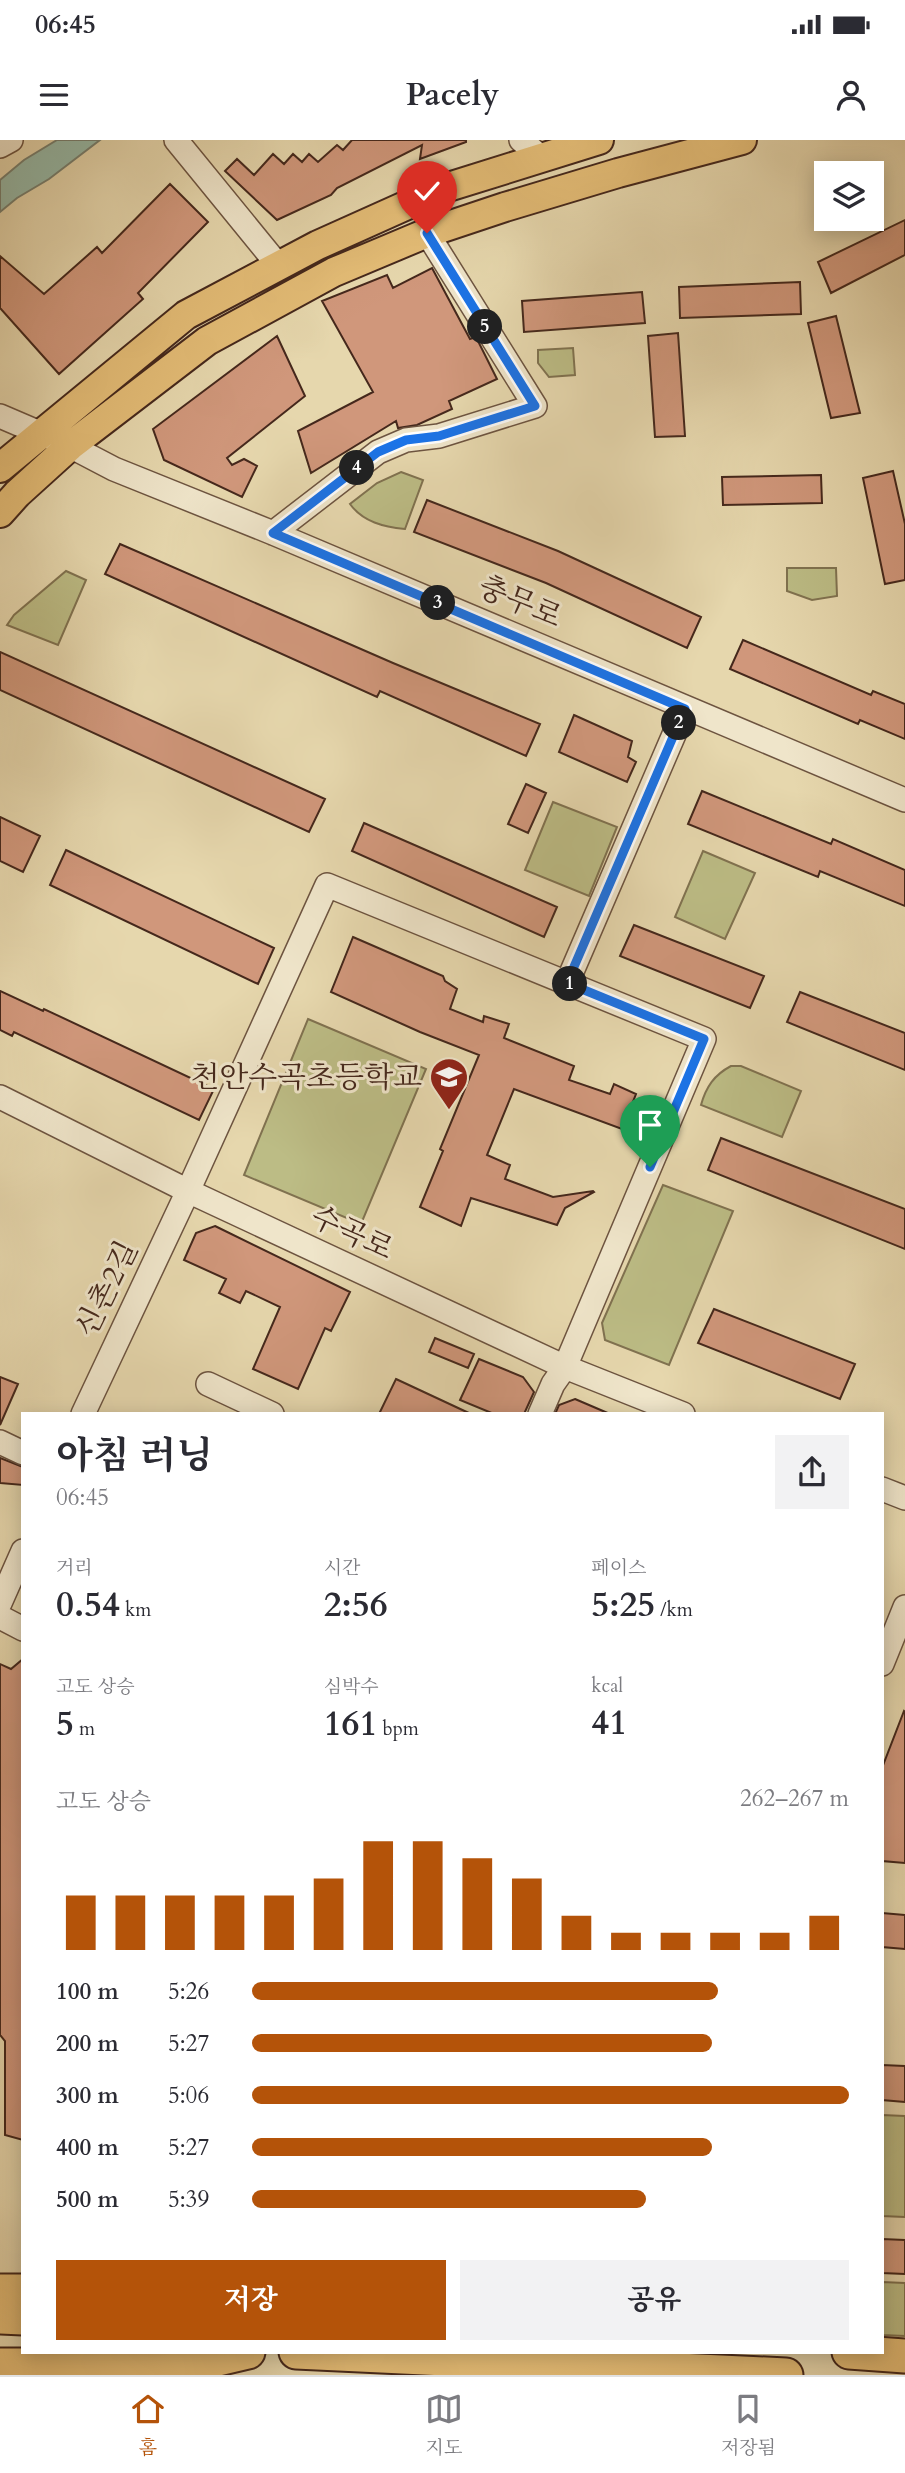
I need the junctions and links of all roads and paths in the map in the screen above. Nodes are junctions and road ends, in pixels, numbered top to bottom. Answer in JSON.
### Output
{"nodes":[{"id":1,"x":11,"y":140,"type":"edge"},
{"id":2,"x":176,"y":140,"type":"edge"},
{"id":3,"x":521,"y":140,"type":"edge"},
{"id":4,"x":599,"y":140,"type":"edge"},
{"id":5,"x":742,"y":140,"type":"edge"},
{"id":6,"x":0,"y":146,"type":"edge"},
{"id":7,"x":543,"y":159,"type":"junction"},
{"id":8,"x":427,"y":233,"type":"junction"},
{"id":9,"x":278,"y":265,"type":"junction"},
{"id":10,"x":0,"y":416,"type":"edge"},
{"id":11,"x":42,"y":434,"type":"junction"},
{"id":12,"x":71,"y":446,"type":"junction"},
{"id":13,"x":0,"y":468,"type":"edge"},
{"id":14,"x":0,"y":513,"type":"edge"},
{"id":15,"x":273,"y":533,"type":"junction"},
{"id":16,"x":685,"y":709,"type":"junction"},
{"id":17,"x":905,"y":800,"type":"edge"},
{"id":18,"x":567,"y":983,"type":"junction"},
{"id":19,"x":0,"y":1097,"type":"edge"},
{"id":20,"x":188,"y":1191,"type":"junction"},
{"id":21,"x":565,"y":1367,"type":"junction"},
{"id":22,"x":208,"y":1384,"type":"dead end"},
{"id":23,"x":84,"y":1412,"type":"edge"},
{"id":24,"x":268,"y":1412,"type":"edge"},
{"id":25,"x":541,"y":1412,"type":"edge"},
{"id":26,"x":678,"y":1412,"type":"edge"},
{"id":27,"x":0,"y":1443,"type":"edge"},
{"id":28,"x":21,"y":1452,"type":"edge"},
{"id":29,"x":884,"y":1490,"type":"edge"},
{"id":30,"x":905,"y":1498,"type":"edge"},
{"id":31,"x":21,"y":1556,"type":"edge"},
{"id":32,"x":0,"y":1603,"type":"edge"},
{"id":33,"x":905,"y":1607,"type":"edge"},
{"id":34,"x":0,"y":1617,"type":"edge"},
{"id":35,"x":21,"y":1628,"type":"edge"},
{"id":36,"x":884,"y":1659,"type":"edge"},
{"id":37,"x":0,"y":2291,"type":"edge"},
{"id":38,"x":21,"y":2291,"type":"edge"},
{"id":39,"x":0,"y":2317,"type":"edge"},
{"id":40,"x":21,"y":2318,"type":"edge"},
{"id":41,"x":0,"y":2344,"type":"edge"},
{"id":42,"x":21,"y":2345,"type":"edge"},
{"id":43,"x":239,"y":2354,"type":"edge"},
{"id":44,"x":386,"y":2354,"type":"edge"},
{"id":45,"x":877,"y":2354,"type":"edge"},
{"id":46,"x":905,"y":2356,"type":"edge"},
{"id":47,"x":746,"y":2362,"type":"edge"},
{"id":48,"x":0,"y":2365,"type":"edge"},
{"id":49,"x":786,"y":2375,"type":"edge"}],
"edges":[{"from":1,"to":6,"type":"street"},
{"from":2,"to":9,"type":"street"},
{"from":3,"to":7,"type":"street"},
{"from":4,"to":7,"type":"main road"},
{"from":5,"to":8,"type":"main road"},
{"from":7,"to":9,"type":"main road"},
{"from":8,"to":12,"type":"main road"},
{"from":8,"to":15,"type":"street"},
{"from":9,"to":11,"type":"main road"},
{"from":10,"to":11,"type":"street","name":"충무로"},
{"from":11,"to":12,"type":"street","name":"충무로"},
{"from":11,"to":13,"type":"main road"},
{"from":12,"to":14,"type":"main road"},
{"from":12,"to":15,"type":"street","name":"충무로"},
{"from":15,"to":16,"type":"street","name":"충무로"},
{"from":16,"to":17,"type":"street","name":"충무로"},
{"from":16,"to":18,"type":"street"},
{"from":18,"to":20,"type":"street","name":"신촌2길"},
{"from":18,"to":21,"type":"street"},
{"from":19,"to":20,"type":"street","name":"수곡로"},
{"from":20,"to":21,"type":"street","name":"수곡로"},
{"from":20,"to":23,"type":"street","name":"신촌2길"},
{"from":21,"to":25,"type":"street"},
{"from":21,"to":26,"type":"street","name":"수곡로"},
{"from":22,"to":24,"type":"street"},
{"from":27,"to":28,"type":"street"},
{"from":29,"to":30,"type":"street"},
{"from":31,"to":32,"type":"street"},
{"from":33,"to":36,"type":"street"},
{"from":34,"to":35,"type":"street"},
{"from":37,"to":38,"type":"highway"},
{"from":39,"to":40,"type":"highway"},
{"from":41,"to":42,"type":"highway"},
{"from":43,"to":48,"type":"highway"},
{"from":44,"to":47,"type":"highway"},
{"from":45,"to":46,"type":"highway"},
{"from":47,"to":49,"type":"highway"}]}
